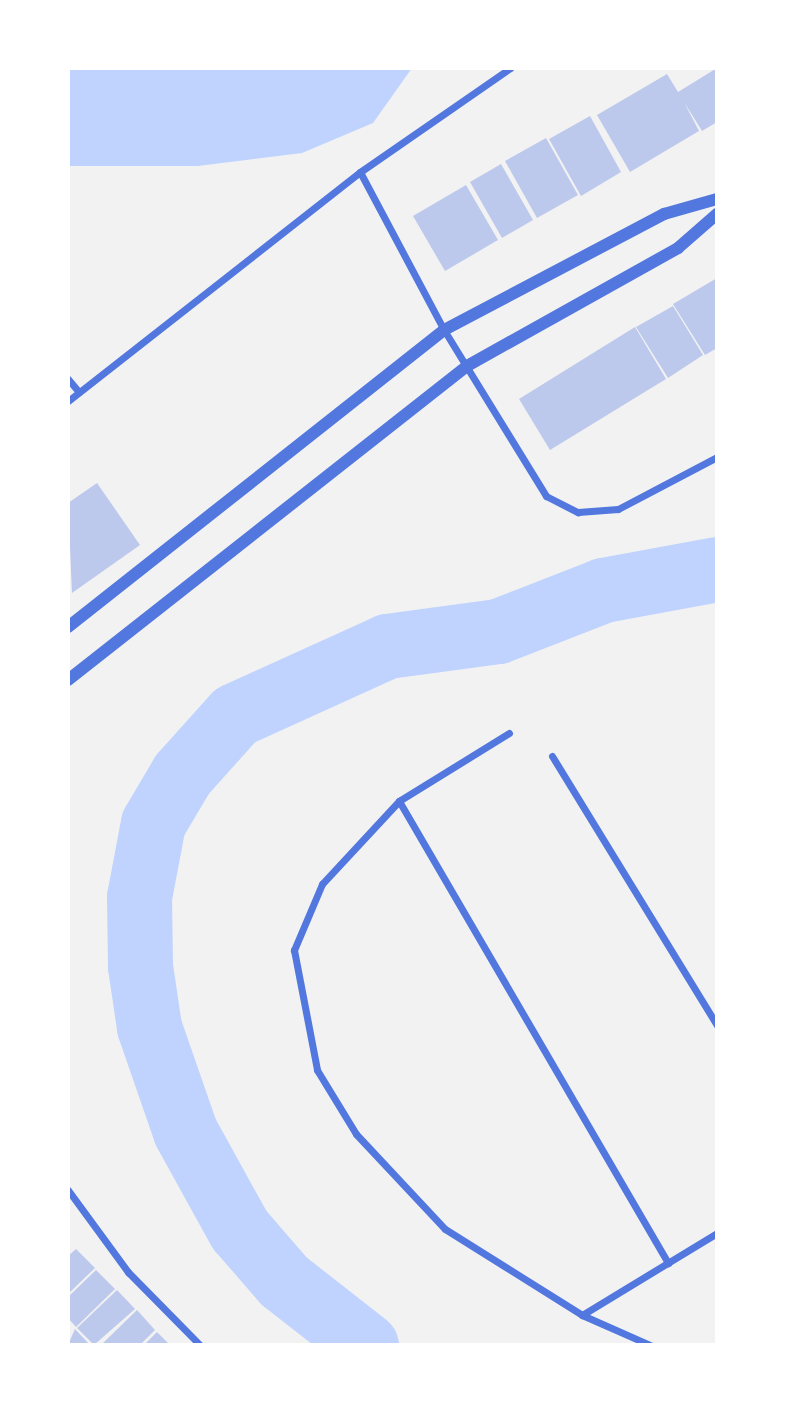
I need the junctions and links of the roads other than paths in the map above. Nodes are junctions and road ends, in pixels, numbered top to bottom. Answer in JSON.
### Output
{"nodes":[{"id":1,"x":510,"y":68,"type":"edge"},
{"id":2,"x":360,"y":172,"type":"junction"},
{"id":3,"x":717,"y":199,"type":"edge"},
{"id":4,"x":717,"y":214,"type":"edge"},
{"id":5,"x":444,"y":330,"type":"junction"},
{"id":6,"x":467,"y":366,"type":"junction"},
{"id":7,"x":68,"y":379,"type":"edge"},
{"id":8,"x":79,"y":392,"type":"junction"},
{"id":9,"x":68,"y":401,"type":"edge"},
{"id":10,"x":717,"y":457,"type":"edge"},
{"id":11,"x":68,"y":627,"type":"edge"},
{"id":12,"x":68,"y":680,"type":"edge"},
{"id":13,"x":509,"y":733,"type":"dead end"},
{"id":14,"x":552,"y":756,"type":"dead end"},
{"id":15,"x":398,"y":800,"type":"junction"},
{"id":16,"x":717,"y":1026,"type":"edge"},
{"id":17,"x":68,"y":1190,"type":"edge"},
{"id":18,"x":717,"y":1233,"type":"edge"},
{"id":19,"x":668,"y":1263,"type":"junction"},
{"id":20,"x":582,"y":1315,"type":"junction"},
{"id":21,"x":200,"y":1345,"type":"edge"},
{"id":22,"x":650,"y":1345,"type":"edge"}],
"edges":[{"from":1,"to":2,"type":"street"},
{"from":2,"to":5,"type":"street"},
{"from":2,"to":8,"type":"street"},
{"from":3,"to":5,"type":"street"},
{"from":4,"to":6,"type":"street"},
{"from":5,"to":6,"type":"street"},
{"from":5,"to":11,"type":"street"},
{"from":6,"to":10,"type":"street"},
{"from":6,"to":12,"type":"street"},
{"from":7,"to":8,"type":"street"},
{"from":8,"to":9,"type":"street"},
{"from":13,"to":15,"type":"street"},
{"from":14,"to":16,"type":"street"},
{"from":15,"to":19,"type":"street"},
{"from":15,"to":20,"type":"street"},
{"from":17,"to":21,"type":"street"},
{"from":18,"to":19,"type":"street"},
{"from":19,"to":20,"type":"street"},
{"from":20,"to":22,"type":"street"}]}
